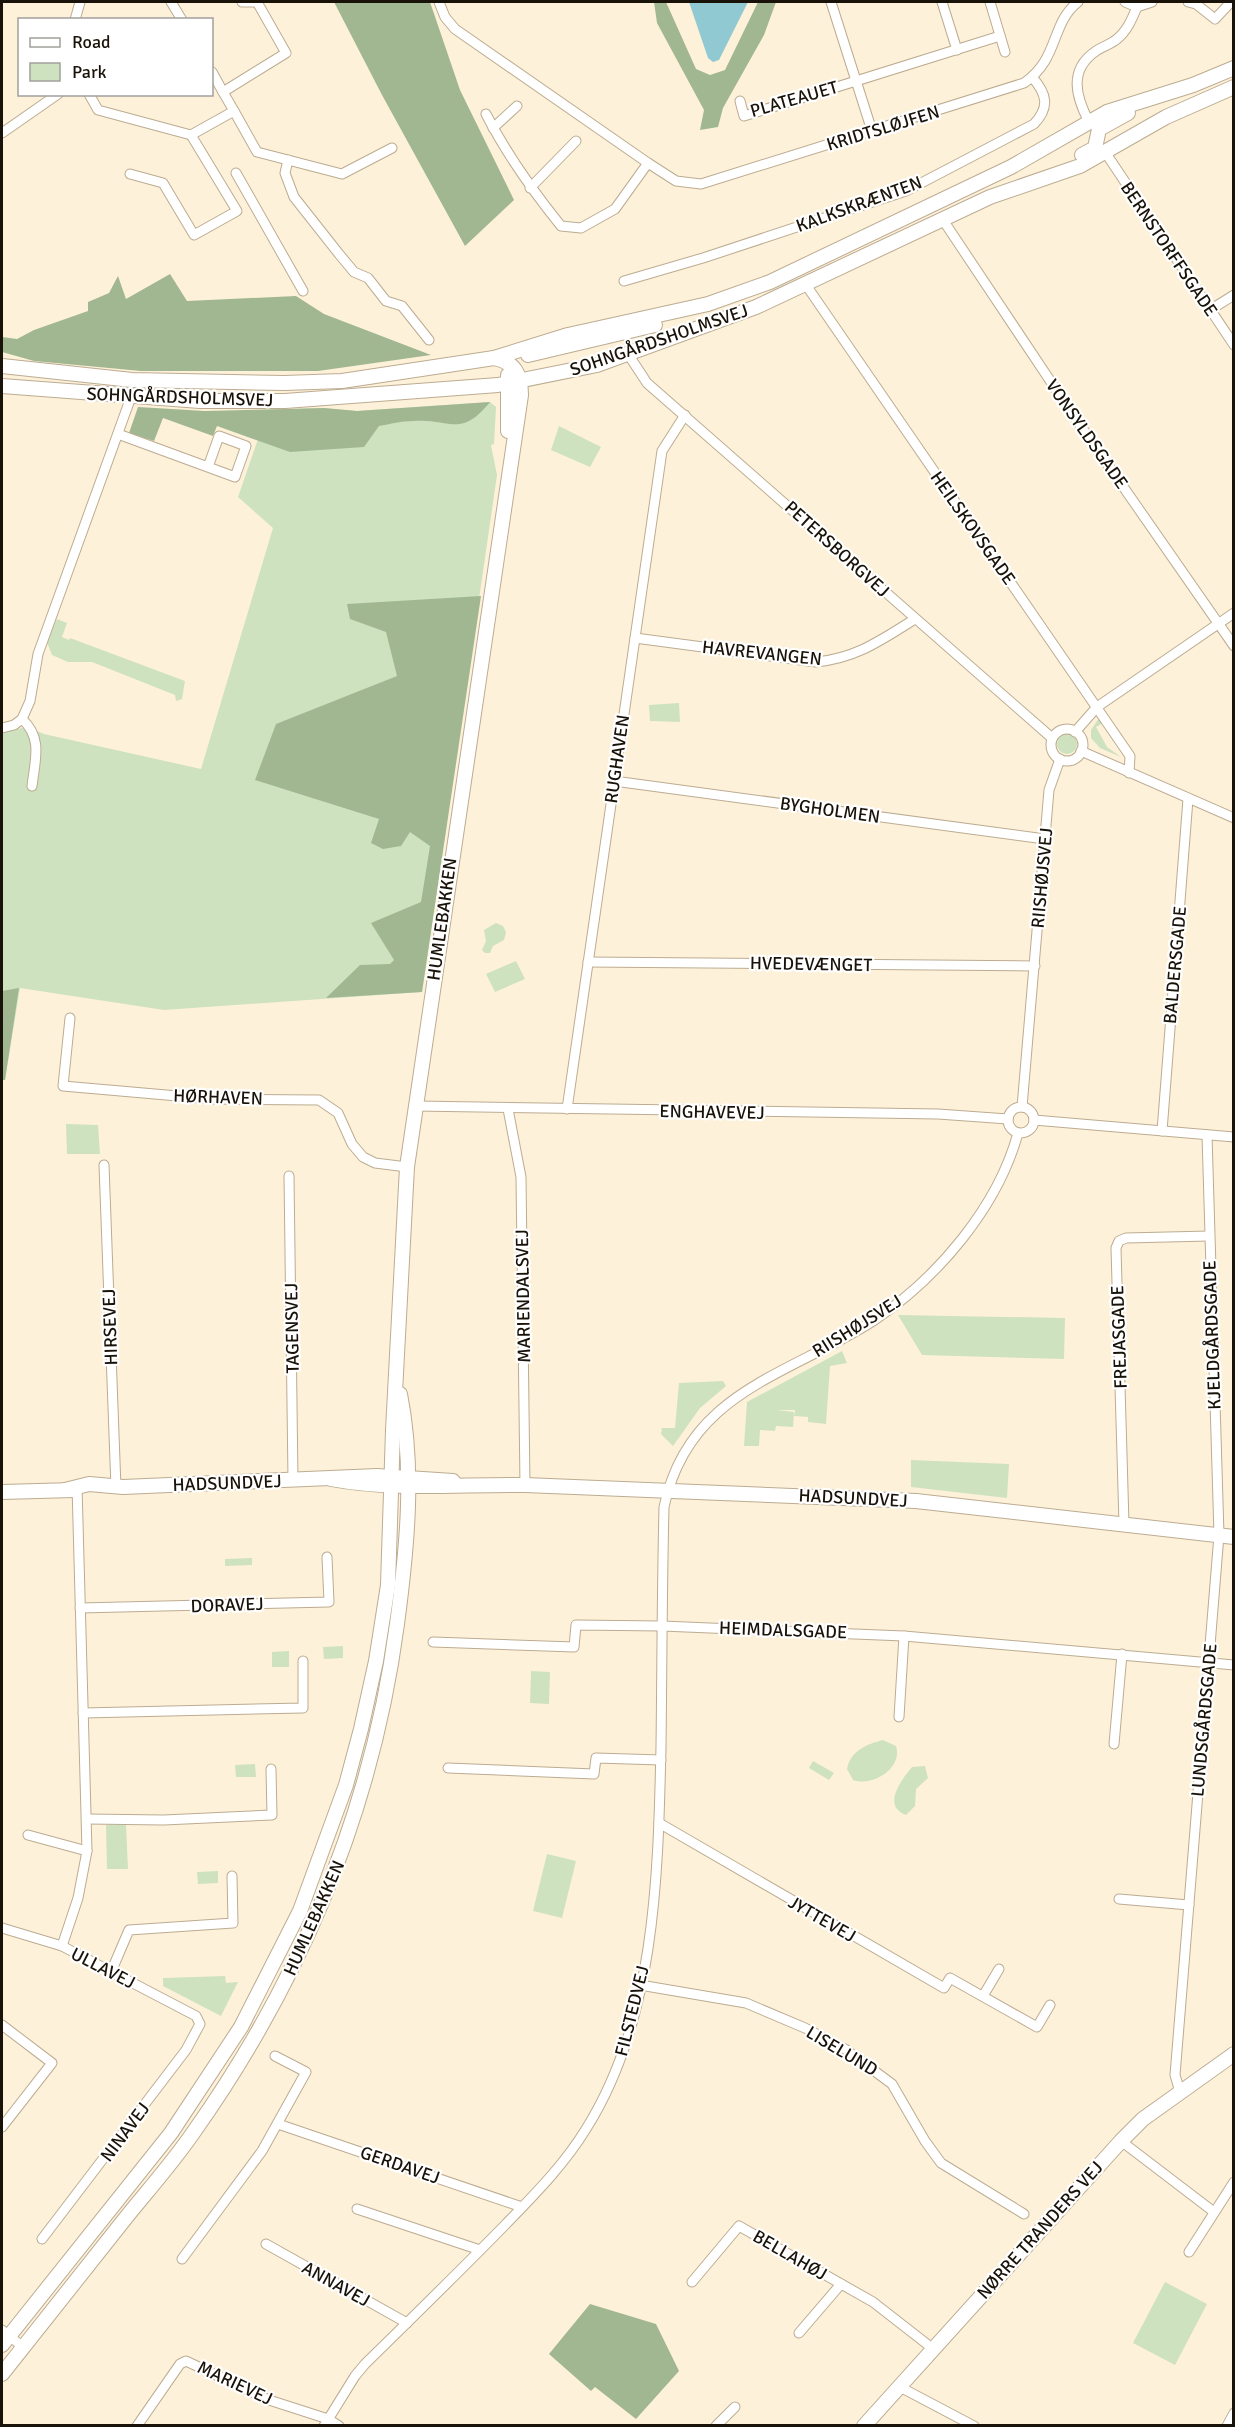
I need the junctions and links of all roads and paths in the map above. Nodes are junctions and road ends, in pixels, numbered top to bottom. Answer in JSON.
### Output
{"nodes":[{"id":1,"x":80,"y":2,"type":"edge"},
{"id":2,"x":171,"y":2,"type":"edge"},
{"id":3,"x":242,"y":2,"type":"edge"},
{"id":4,"x":255,"y":2,"type":"edge"},
{"id":5,"x":439,"y":2,"type":"edge"},
{"id":6,"x":831,"y":2,"type":"edge"},
{"id":7,"x":942,"y":2,"type":"edge"},
{"id":8,"x":990,"y":2,"type":"edge"},
{"id":9,"x":1078,"y":2,"type":"edge"},
{"id":10,"x":1125,"y":2,"type":"edge"},
{"id":11,"x":1152,"y":2,"type":"edge"},
{"id":12,"x":1188,"y":2,"type":"edge"},
{"id":13,"x":1231,"y":2,"type":"edge"},
{"id":14,"x":1137,"y":7,"type":"junction"},
{"id":15,"x":76,"y":18,"type":"edge"},
{"id":16,"x":181,"y":18,"type":"edge"},
{"id":17,"x":1000,"y":36,"type":"junction"},
{"id":18,"x":957,"y":50,"type":"junction"},
{"id":19,"x":1005,"y":52,"type":"dead end"},
{"id":20,"x":1233,"y":68,"type":"edge"},
{"id":21,"x":213,"y":74,"type":"edge"},
{"id":22,"x":1032,"y":77,"type":"junction"},
{"id":23,"x":856,"y":81,"type":"junction"},
{"id":24,"x":1193,"y":86,"type":"junction"},
{"id":25,"x":1233,"y":87,"type":"edge"},
{"id":26,"x":223,"y":92,"type":"junction"},
{"id":27,"x":55,"y":96,"type":"edge"},
{"id":28,"x":90,"y":96,"type":"edge"},
{"id":29,"x":740,"y":101,"type":"dead end"},
{"id":30,"x":517,"y":106,"type":"dead end"},
{"id":31,"x":234,"y":111,"type":"junction"},
{"id":32,"x":486,"y":114,"type":"dead end"},
{"id":33,"x":1089,"y":122,"type":"junction"},
{"id":34,"x":493,"y":128,"type":"junction"},
{"id":35,"x":872,"y":131,"type":"junction"},
{"id":36,"x":2,"y":133,"type":"edge"},
{"id":37,"x":191,"y":135,"type":"junction"},
{"id":38,"x":1097,"y":138,"type":"junction"},
{"id":39,"x":576,"y":141,"type":"dead end"},
{"id":40,"x":392,"y":148,"type":"dead end"},
{"id":41,"x":1104,"y":152,"type":"junction"},
{"id":42,"x":288,"y":160,"type":"junction"},
{"id":43,"x":648,"y":163,"type":"junction"},
{"id":44,"x":236,"y":173,"type":"dead end"},
{"id":45,"x":130,"y":174,"type":"dead end"},
{"id":46,"x":1028,"y":184,"type":"junction"},
{"id":47,"x":530,"y":188,"type":"junction"},
{"id":48,"x":252,"y":201,"type":"junction"},
{"id":49,"x":237,"y":211,"type":"junction"},
{"id":50,"x":943,"y":220,"type":"junction"},
{"id":51,"x":624,"y":281,"type":"dead end"},
{"id":52,"x":806,"y":285,"type":"junction"},
{"id":53,"x":750,"y":290,"type":"junction"},
{"id":54,"x":303,"y":291,"type":"dead end"},
{"id":55,"x":1233,"y":295,"type":"edge"},
{"id":56,"x":1210,"y":310,"type":"junction"},
{"id":57,"x":429,"y":340,"type":"dead end"},
{"id":58,"x":1233,"y":345,"type":"edge"},
{"id":59,"x":628,"y":354,"type":"junction"},
{"id":60,"x":494,"y":358,"type":"junction"},
{"id":61,"x":511,"y":363,"type":"junction"},
{"id":62,"x":2,"y":366,"type":"edge"},
{"id":63,"x":514,"y":383,"type":"junction"},
{"id":64,"x":2,"y":386,"type":"edge"},
{"id":65,"x":131,"y":397,"type":"junction"},
{"id":66,"x":685,"y":415,"type":"junction"},
{"id":67,"x":118,"y":434,"type":"junction"},
{"id":68,"x":208,"y":467,"type":"junction"},
{"id":69,"x":1233,"y":613,"type":"edge"},
{"id":70,"x":915,"y":619,"type":"junction"},
{"id":71,"x":1218,"y":623,"type":"junction"},
{"id":72,"x":635,"y":638,"type":"junction"},
{"id":73,"x":1233,"y":646,"type":"edge"},
{"id":74,"x":1097,"y":707,"type":"junction"},
{"id":75,"x":22,"y":719,"type":"junction"},
{"id":76,"x":2,"y":728,"type":"edge"},
{"id":77,"x":1075,"y":732,"type":"junction"},
{"id":78,"x":1052,"y":738,"type":"junction"},
{"id":79,"x":1081,"y":752,"type":"junction"},
{"id":80,"x":1060,"y":759,"type":"junction"},
{"id":81,"x":1129,"y":773,"type":"junction"},
{"id":82,"x":614,"y":781,"type":"junction"},
{"id":83,"x":32,"y":786,"type":"dead end"},
{"id":84,"x":1188,"y":799,"type":"junction"},
{"id":85,"x":1233,"y":818,"type":"edge"},
{"id":86,"x":1045,"y":839,"type":"junction"},
{"id":87,"x":588,"y":962,"type":"junction"},
{"id":88,"x":1035,"y":966,"type":"junction"},
{"id":89,"x":70,"y":1018,"type":"dead end"},
{"id":90,"x":415,"y":1106,"type":"junction"},
{"id":91,"x":1022,"y":1107,"type":"junction"},
{"id":92,"x":508,"y":1109,"type":"junction"},
{"id":93,"x":567,"y":1109,"type":"junction"},
{"id":94,"x":1008,"y":1119,"type":"junction"},
{"id":95,"x":1034,"y":1120,"type":"junction"},
{"id":96,"x":1162,"y":1131,"type":"junction"},
{"id":97,"x":1018,"y":1133,"type":"junction"},
{"id":98,"x":1208,"y":1135,"type":"junction"},
{"id":99,"x":1233,"y":1137,"type":"edge"},
{"id":100,"x":104,"y":1165,"type":"dead end"},
{"id":101,"x":407,"y":1167,"type":"junction"},
{"id":102,"x":289,"y":1176,"type":"dead end"},
{"id":103,"x":1209,"y":1236,"type":"junction"},
{"id":104,"x":397,"y":1378,"type":"junction"},
{"id":105,"x":293,"y":1480,"type":"junction"},
{"id":106,"x":392,"y":1482,"type":"junction"},
{"id":107,"x":407,"y":1482,"type":"junction"},
{"id":108,"x":525,"y":1485,"type":"junction"},
{"id":109,"x":119,"y":1487,"type":"junction"},
{"id":110,"x":73,"y":1489,"type":"junction"},
{"id":111,"x":667,"y":1490,"type":"junction"},
{"id":112,"x":2,"y":1492,"type":"edge"},
{"id":113,"x":1124,"y":1524,"type":"junction"},
{"id":114,"x":1219,"y":1535,"type":"junction"},
{"id":115,"x":1233,"y":1537,"type":"edge"},
{"id":116,"x":327,"y":1557,"type":"dead end"},
{"id":117,"x":80,"y":1608,"type":"junction"},
{"id":118,"x":662,"y":1626,"type":"junction"},
{"id":119,"x":904,"y":1636,"type":"junction"},
{"id":120,"x":434,"y":1642,"type":"dead end"},
{"id":121,"x":1122,"y":1654,"type":"junction"},
{"id":122,"x":303,"y":1661,"type":"dead end"},
{"id":123,"x":1209,"y":1662,"type":"junction"},
{"id":124,"x":1233,"y":1665,"type":"edge"},
{"id":125,"x":83,"y":1713,"type":"junction"},
{"id":126,"x":898,"y":1717,"type":"dead end"},
{"id":127,"x":1114,"y":1744,"type":"dead end"},
{"id":128,"x":660,"y":1760,"type":"junction"},
{"id":129,"x":448,"y":1768,"type":"dead end"},
{"id":130,"x":271,"y":1769,"type":"dead end"},
{"id":131,"x":87,"y":1819,"type":"junction"},
{"id":132,"x":659,"y":1823,"type":"junction"},
{"id":133,"x":28,"y":1835,"type":"dead end"},
{"id":134,"x":87,"y":1851,"type":"junction"},
{"id":135,"x":232,"y":1876,"type":"dead end"},
{"id":136,"x":1119,"y":1899,"type":"dead end"},
{"id":137,"x":1189,"y":1905,"type":"junction"},
{"id":138,"x":2,"y":1928,"type":"edge"},
{"id":139,"x":62,"y":1946,"type":"junction"},
{"id":140,"x":999,"y":1969,"type":"dead end"},
{"id":141,"x":111,"y":1972,"type":"junction"},
{"id":142,"x":640,"y":1985,"type":"junction"},
{"id":143,"x":983,"y":1996,"type":"junction"},
{"id":144,"x":1050,"y":2005,"type":"dead end"},
{"id":145,"x":199,"y":2020,"type":"joint"},
{"id":146,"x":2,"y":2025,"type":"edge"},
{"id":147,"x":1233,"y":2054,"type":"edge"},
{"id":148,"x":275,"y":2056,"type":"dead end"},
{"id":149,"x":1180,"y":2092,"type":"junction"},
{"id":150,"x":278,"y":2124,"type":"junction"},
{"id":151,"x":2,"y":2127,"type":"edge"},
{"id":152,"x":1121,"y":2141,"type":"junction"},
{"id":153,"x":1233,"y":2182,"type":"edge"},
{"id":154,"x":522,"y":2207,"type":"junction"},
{"id":155,"x":357,"y":2209,"type":"dead end"},
{"id":156,"x":1214,"y":2212,"type":"junction"},
{"id":157,"x":1024,"y":2214,"type":"dead end"},
{"id":158,"x":42,"y":2239,"type":"dead end"},
{"id":159,"x":266,"y":2244,"type":"dead end"},
{"id":160,"x":480,"y":2250,"type":"junction"},
{"id":161,"x":1189,"y":2252,"type":"dead end"},
{"id":162,"x":182,"y":2259,"type":"dead end"},
{"id":163,"x":692,"y":2282,"type":"dead end"},
{"id":164,"x":841,"y":2284,"type":"junction"},
{"id":165,"x":407,"y":2323,"type":"junction"},
{"id":166,"x":799,"y":2333,"type":"dead end"},
{"id":167,"x":4,"y":2337,"type":"edge"},
{"id":168,"x":23,"y":2347,"type":"junction"},
{"id":169,"x":932,"y":2348,"type":"junction"},
{"id":170,"x":2,"y":2374,"type":"edge"},
{"id":171,"x":900,"y":2387,"type":"junction"},
{"id":172,"x":735,"y":2407,"type":"dead end"},
{"id":173,"x":1233,"y":2413,"type":"edge"},
{"id":174,"x":326,"y":2422,"type":"edge"},
{"id":175,"x":137,"y":2426,"type":"edge"},
{"id":176,"x":339,"y":2426,"type":"edge"},
{"id":177,"x":716,"y":2426,"type":"edge"},
{"id":178,"x":864,"y":2426,"type":"edge"},
{"id":179,"x":974,"y":2426,"type":"edge"},
{"id":180,"x":1227,"y":2426,"type":"edge"}],
"edges":[{"from":1,"to":15,"type":"street"},
{"from":2,"to":16,"type":"street"},
{"from":3,"to":4,"type":"street"},
{"from":4,"to":26,"type":"street"},
{"from":5,"to":43,"type":"street","name":"KRIDTSLØJFEN"},
{"from":6,"to":23,"type":"street","name":"PLATEAUET"},
{"from":7,"to":18,"type":"street"},
{"from":8,"to":17,"type":"street"},
{"from":9,"to":22,"type":"street","name":"KRIDTSLØJFEN"},
{"from":10,"to":14,"type":"street"},
{"from":11,"to":14,"type":"street"},
{"from":12,"to":13,"type":"street"},
{"from":14,"to":33,"type":"street"},
{"from":17,"to":18,"type":"street","name":"PLATEAUET"},
{"from":17,"to":19,"type":"street"},
{"from":18,"to":23,"type":"street","name":"PLATEAUET"},
{"from":20,"to":24,"type":"street","name":"SOHNGÅRDSHOLMSVEJ"},
{"from":21,"to":26,"type":"street"},
{"from":22,"to":35,"type":"street","name":"KRIDTSLØJFEN"},
{"from":22,"to":51,"type":"street","name":"KALKSKRÆNTEN"},
{"from":23,"to":29,"type":"street","name":"PLATEAUET"},
{"from":23,"to":35,"type":"street","name":"PLATEAUET"},
{"from":24,"to":33,"type":"street","name":"SOHNGÅRDSHOLMSVEJ"},
{"from":24,"to":38,"type":"street"},
{"from":25,"to":41,"type":"street","name":"SOHNGÅRDSHOLMSVEJ"},
{"from":26,"to":31,"type":"street"},
{"from":27,"to":36,"type":"street"},
{"from":28,"to":37,"type":"street"},
{"from":30,"to":34,"type":"street"},
{"from":31,"to":37,"type":"street"},
{"from":31,"to":42,"type":"street"},
{"from":32,"to":34,"type":"street"},
{"from":33,"to":38,"type":"street"},
{"from":33,"to":53,"type":"street","name":"SOHNGÅRDSHOLMSVEJ"},
{"from":34,"to":47,"type":"street"},
{"from":35,"to":43,"type":"street","name":"KRIDTSLØJFEN"},
{"from":37,"to":49,"type":"street"},
{"from":38,"to":41,"type":"street"},
{"from":38,"to":46,"type":"street"},
{"from":39,"to":47,"type":"street"},
{"from":40,"to":42,"type":"street"},
{"from":41,"to":46,"type":"street","name":"SOHNGÅRDSHOLMSVEJ"},
{"from":41,"to":56,"type":"street","name":"BERNSTORFFSGADE"},
{"from":42,"to":57,"type":"street"},
{"from":43,"to":47,"type":"street"},
{"from":44,"to":48,"type":"street"},
{"from":45,"to":49,"type":"street"},
{"from":46,"to":50,"type":"street","name":"SOHNGÅRDSHOLMSVEJ"},
{"from":48,"to":49,"type":"street"},
{"from":48,"to":54,"type":"street"},
{"from":50,"to":52,"type":"street","name":"SOHNGÅRDSHOLMSVEJ"},
{"from":50,"to":71,"type":"street","name":"VONSYLDSGADE"},
{"from":52,"to":59,"type":"street","name":"SOHNGÅRDSHOLMSVEJ"},
{"from":52,"to":74,"type":"street","name":"HEILSKOVSGADE"},
{"from":53,"to":60,"type":"street","name":"SOHNGÅRDSHOLMSVEJ"},
{"from":53,"to":61,"type":"street"},
{"from":55,"to":56,"type":"street"},
{"from":56,"to":58,"type":"street","name":"BERNSTORFFSGADE"},
{"from":59,"to":63,"type":"street","name":"SOHNGÅRDSHOLMSVEJ"},
{"from":59,"to":66,"type":"street","name":"PETERSBORGVEJ"},
{"from":60,"to":61,"type":"street"},
{"from":60,"to":62,"type":"street","name":"SOHNGÅRDSHOLMSVEJ"},
{"from":61,"to":63,"type":"street"},
{"from":63,"to":65,"type":"street","name":"SOHNGÅRDSHOLMSVEJ"},
{"from":63,"to":90,"type":"street","name":"HUMLEBAKKEN"},
{"from":64,"to":65,"type":"street","name":"SOHNGÅRDSHOLMSVEJ"},
{"from":65,"to":67,"type":"street"},
{"from":66,"to":70,"type":"street","name":"PETERSBORGVEJ"},
{"from":66,"to":72,"type":"street","name":"RUGHAVEN"},
{"from":67,"to":68,"type":"street"},
{"from":67,"to":75,"type":"street"},
{"from":68,"to":68,"type":"street"},
{"from":69,"to":71,"type":"street"},
{"from":70,"to":72,"type":"street","name":"HAVREVANGEN"},
{"from":70,"to":78,"type":"street","name":"PETERSBORGVEJ"},
{"from":71,"to":73,"type":"street","name":"VONSYLDSGADE"},
{"from":71,"to":74,"type":"street"},
{"from":72,"to":82,"type":"street","name":"RUGHAVEN"},
{"from":74,"to":77,"type":"street"},
{"from":74,"to":81,"type":"street","name":"HEILSKOVSGADE"},
{"from":75,"to":76,"type":"street"},
{"from":75,"to":83,"type":"street"},
{"from":77,"to":78,"type":"street"},
{"from":77,"to":79,"type":"street"},
{"from":78,"to":80,"type":"street"},
{"from":79,"to":80,"type":"street"},
{"from":79,"to":81,"type":"street"},
{"from":80,"to":86,"type":"street","name":"RIISHØJSVEJ"},
{"from":81,"to":84,"type":"street"},
{"from":82,"to":86,"type":"street","name":"BYGHOLMEN"},
{"from":82,"to":87,"type":"street","name":"RUGHAVEN"},
{"from":84,"to":85,"type":"street"},
{"from":84,"to":96,"type":"street","name":"BALDERSGADE"},
{"from":86,"to":88,"type":"street","name":"RIISHØJSVEJ"},
{"from":87,"to":88,"type":"street","name":"HVEDEVÆNGET"},
{"from":87,"to":93,"type":"street","name":"RUGHAVEN"},
{"from":88,"to":91,"type":"street","name":"RIISHØJSVEJ"},
{"from":89,"to":101,"type":"street","name":"HØRHAVEN"},
{"from":90,"to":92,"type":"street","name":"ENGHAVEVEJ"},
{"from":90,"to":101,"type":"street","name":"HUMLEBAKKEN"},
{"from":91,"to":94,"type":"street"},
{"from":91,"to":95,"type":"street"},
{"from":92,"to":93,"type":"street","name":"ENGHAVEVEJ"},
{"from":92,"to":108,"type":"street","name":"MARIENDALSVEJ"},
{"from":93,"to":94,"type":"street","name":"ENGHAVEVEJ"},
{"from":94,"to":97,"type":"street"},
{"from":95,"to":96,"type":"street"},
{"from":95,"to":97,"type":"street"},
{"from":96,"to":98,"type":"street"},
{"from":97,"to":111,"type":"street","name":"RIISHØJSVEJ"},
{"from":98,"to":99,"type":"street"},
{"from":98,"to":103,"type":"street","name":"KJELDGÅRDSGADE"},
{"from":100,"to":109,"type":"street","name":"HIRSEVEJ"},
{"from":101,"to":104,"type":"street","name":"HUMLEBAKKEN"},
{"from":102,"to":105,"type":"street","name":"TAGENSVEJ"},
{"from":103,"to":113,"type":"street","name":"FREJASGADE"},
{"from":103,"to":114,"type":"street","name":"KJELDGÅRDSGADE"},
{"from":104,"to":106,"type":"street","name":"HUMLEBAKKEN"},
{"from":104,"to":107,"type":"street","name":"HUMLEBAKKEN"},
{"from":105,"to":106,"type":"street","name":"HADSUNDVEJ"},
{"from":105,"to":109,"type":"street","name":"HADSUNDVEJ"},
{"from":106,"to":107,"type":"street","name":"HADSUNDVEJ"},
{"from":106,"to":167,"type":"street","name":"HUMLEBAKKEN"},
{"from":107,"to":108,"type":"street","name":"HADSUNDVEJ"},
{"from":107,"to":168,"type":"street","name":"HUMLEBAKKEN"},
{"from":108,"to":111,"type":"street","name":"HADSUNDVEJ"},
{"from":109,"to":110,"type":"street","name":"HADSUNDVEJ"},
{"from":110,"to":112,"type":"street","name":"HADSUNDVEJ"},
{"from":110,"to":117,"type":"street"},
{"from":111,"to":113,"type":"street","name":"HADSUNDVEJ"},
{"from":111,"to":118,"type":"street","name":"FILSTEDVEJ"},
{"from":113,"to":114,"type":"street","name":"HADSUNDVEJ"},
{"from":114,"to":115,"type":"street","name":"HADSUNDVEJ"},
{"from":114,"to":123,"type":"street","name":"LUNDSGÅRDSGADE"},
{"from":116,"to":117,"type":"street","name":"DORAVEJ"},
{"from":117,"to":125,"type":"street"},
{"from":118,"to":119,"type":"street","name":"HEIMDALSGADE"},
{"from":118,"to":120,"type":"street","name":"HEIMDALSGADE"},
{"from":118,"to":128,"type":"street","name":"FILSTEDVEJ"},
{"from":119,"to":121,"type":"street","name":"HEIMDALSGADE"},
{"from":119,"to":126,"type":"street"},
{"from":121,"to":123,"type":"street","name":"HEIMDALSGADE"},
{"from":121,"to":127,"type":"street"},
{"from":122,"to":125,"type":"street"},
{"from":123,"to":124,"type":"street","name":"HEIMDALSGADE"},
{"from":123,"to":137,"type":"street","name":"LUNDSGÅRDSGADE"},
{"from":125,"to":131,"type":"street"},
{"from":128,"to":129,"type":"street"},
{"from":128,"to":132,"type":"street","name":"FILSTEDVEJ"},
{"from":130,"to":131,"type":"street"},
{"from":131,"to":134,"type":"street"},
{"from":132,"to":142,"type":"street","name":"FILSTEDVEJ"},
{"from":132,"to":143,"type":"street","name":"JYTTEVEJ"},
{"from":133,"to":134,"type":"street"},
{"from":134,"to":139,"type":"street"},
{"from":135,"to":141,"type":"street"},
{"from":136,"to":137,"type":"street"},
{"from":137,"to":149,"type":"street","name":"LUNDSGÅRDSGADE"},
{"from":138,"to":139,"type":"street","name":"ULLAVEJ"},
{"from":139,"to":141,"type":"street","name":"ULLAVEJ"},
{"from":140,"to":143,"type":"street"},
{"from":141,"to":145,"type":"street","name":"ULLAVEJ"},
{"from":142,"to":154,"type":"street","name":"FILSTEDVEJ"},
{"from":142,"to":157,"type":"street","name":"LISELUND"},
{"from":143,"to":144,"type":"street","name":"JYTTEVEJ"},
{"from":145,"to":158,"type":"street","name":"NINAVEJ"},
{"from":146,"to":151,"type":"street"},
{"from":147,"to":149,"type":"street","name":"NØRRE TRANDERS VEJ"},
{"from":148,"to":150,"type":"street"},
{"from":149,"to":152,"type":"street","name":"NØRRE TRANDERS VEJ"},
{"from":150,"to":154,"type":"street","name":"GERDAVEJ"},
{"from":150,"to":162,"type":"street"},
{"from":152,"to":156,"type":"street"},
{"from":152,"to":169,"type":"street","name":"NØRRE TRANDERS VEJ"},
{"from":153,"to":156,"type":"street"},
{"from":154,"to":160,"type":"street","name":"FILSTEDVEJ"},
{"from":155,"to":160,"type":"street"},
{"from":156,"to":161,"type":"street"},
{"from":159,"to":165,"type":"street","name":"ANNAVEJ"},
{"from":160,"to":165,"type":"street","name":"FILSTEDVEJ"},
{"from":163,"to":164,"type":"street","name":"BELLAHØJ"},
{"from":164,"to":166,"type":"street","name":"BELLAHØJ"},
{"from":164,"to":169,"type":"street","name":"BELLAHØJ"},
{"from":165,"to":174,"type":"street","name":"FILSTEDVEJ"},
{"from":167,"to":168,"type":"street"},
{"from":168,"to":170,"type":"street","name":"HUMLEBAKKEN"},
{"from":169,"to":171,"type":"street","name":"NØRRE TRANDERS VEJ"},
{"from":171,"to":178,"type":"street","name":"NØRRE TRANDERS VEJ"},
{"from":171,"to":179,"type":"street"},
{"from":172,"to":177,"type":"street"},
{"from":173,"to":180,"type":"street"},
{"from":174,"to":175,"type":"street","name":"MARIEVEJ"},
{"from":174,"to":176,"type":"street"}]}
